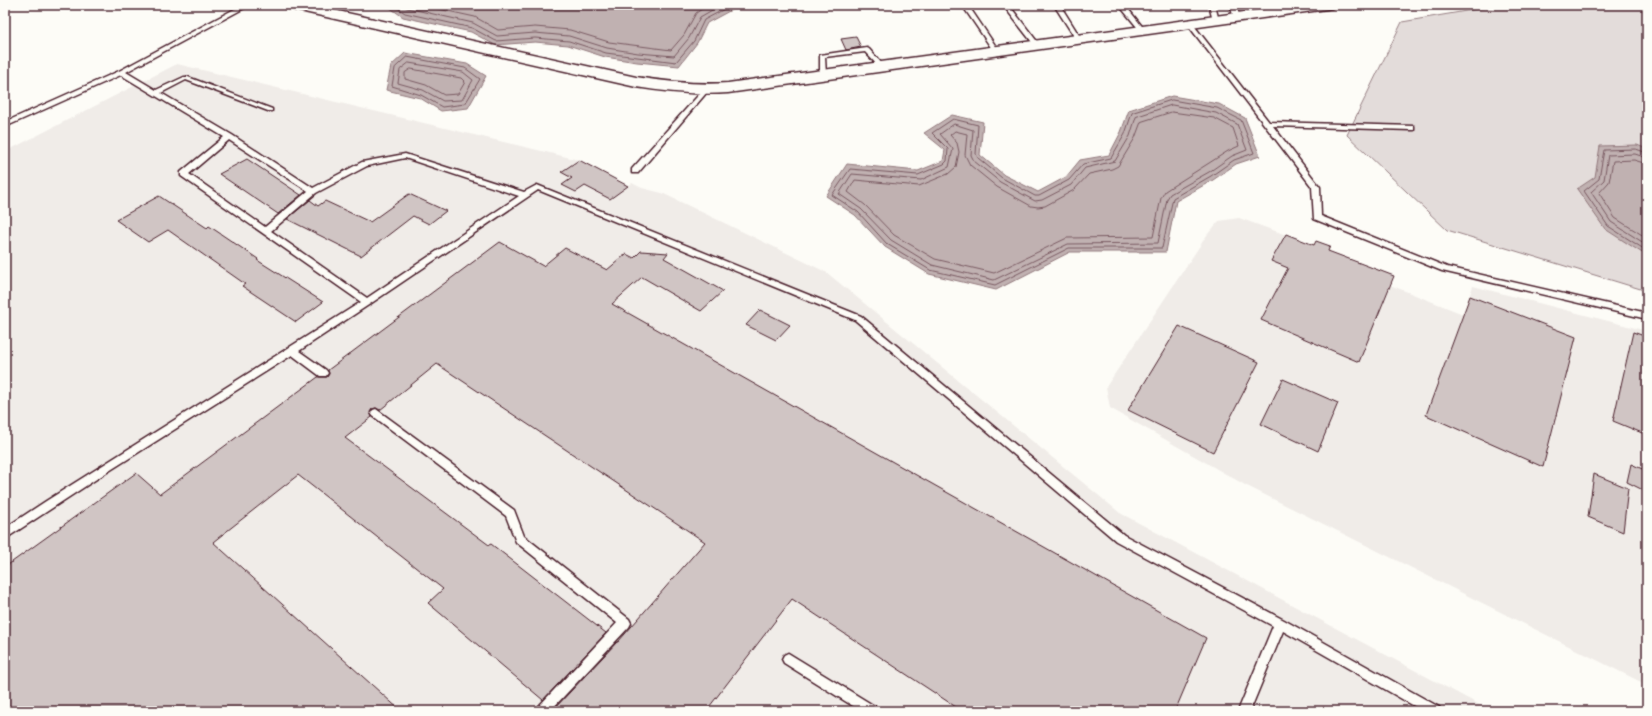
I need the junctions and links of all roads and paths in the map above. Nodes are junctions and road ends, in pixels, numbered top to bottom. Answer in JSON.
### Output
{"nodes":[{"id":1,"x":247,"y":5,"type":"edge"},
{"id":2,"x":291,"y":5,"type":"edge"},
{"id":3,"x":965,"y":5,"type":"edge"},
{"id":4,"x":1006,"y":5,"type":"edge"},
{"id":5,"x":1057,"y":5,"type":"edge"},
{"id":6,"x":1122,"y":5,"type":"edge"},
{"id":7,"x":1212,"y":5,"type":"edge"},
{"id":8,"x":1327,"y":5,"type":"edge"},
{"id":9,"x":1235,"y":11,"type":"edge"},
{"id":10,"x":1216,"y":21,"type":"junction"},
{"id":11,"x":1190,"y":24,"type":"junction"},
{"id":12,"x":1143,"y":31,"type":"junction"},
{"id":13,"x":1079,"y":40,"type":"junction"},
{"id":14,"x":1037,"y":45,"type":"junction"},
{"id":15,"x":996,"y":51,"type":"junction"},
{"id":16,"x":121,"y":72,"type":"junction"},
{"id":17,"x":706,"y":90,"type":"junction"},
{"id":18,"x":155,"y":93,"type":"junction"},
{"id":19,"x":270,"y":110,"type":"dead end"},
{"id":20,"x":1267,"y":124,"type":"junction"},
{"id":21,"x":5,"y":125,"type":"edge"},
{"id":22,"x":1411,"y":128,"type":"dead end"},
{"id":23,"x":229,"y":137,"type":"junction"},
{"id":24,"x":635,"y":171,"type":"dead end"},
{"id":25,"x":313,"y":192,"type":"junction"},
{"id":26,"x":525,"y":195,"type":"junction"},
{"id":27,"x":265,"y":231,"type":"junction"},
{"id":28,"x":367,"y":302,"type":"junction"},
{"id":29,"x":1647,"y":316,"type":"edge"},
{"id":30,"x":293,"y":351,"type":"junction"},
{"id":31,"x":323,"y":373,"type":"dead end"},
{"id":32,"x":376,"y":413,"type":"dead end"},
{"id":33,"x":5,"y":534,"type":"edge"},
{"id":34,"x":1280,"y":624,"type":"junction"},
{"id":35,"x":788,"y":659,"type":"dead end"},
{"id":36,"x":542,"y":711,"type":"edge"},
{"id":37,"x":872,"y":711,"type":"edge"},
{"id":38,"x":1244,"y":711,"type":"edge"},
{"id":39,"x":1435,"y":711,"type":"edge"}],
"edges":[{"from":1,"to":16,"type":"lane"},
{"from":2,"to":17,"type":"main road"},
{"from":3,"to":15,"type":"lane"},
{"from":4,"to":14,"type":"lane"},
{"from":5,"to":13,"type":"lane"},
{"from":6,"to":12,"type":"lane"},
{"from":7,"to":10,"type":"lane"},
{"from":8,"to":9,"type":"main road"},
{"from":9,"to":10,"type":"main road"},
{"from":10,"to":11,"type":"main road"},
{"from":11,"to":12,"type":"main road"},
{"from":11,"to":20,"type":"lane"},
{"from":12,"to":13,"type":"main road"},
{"from":13,"to":14,"type":"main road"},
{"from":14,"to":15,"type":"main road"},
{"from":15,"to":17,"type":"main road"},
{"from":16,"to":18,"type":"lane"},
{"from":16,"to":21,"type":"lane"},
{"from":17,"to":24,"type":"lane"},
{"from":18,"to":19,"type":"lane"},
{"from":18,"to":23,"type":"lane"},
{"from":20,"to":22,"type":"lane"},
{"from":20,"to":29,"type":"lane"},
{"from":23,"to":25,"type":"lane"},
{"from":23,"to":27,"type":"lane"},
{"from":25,"to":26,"type":"lane"},
{"from":25,"to":27,"type":"lane"},
{"from":26,"to":28,"type":"lane"},
{"from":26,"to":34,"type":"lane"},
{"from":27,"to":28,"type":"lane"},
{"from":28,"to":30,"type":"lane"},
{"from":30,"to":31,"type":"lane"},
{"from":30,"to":33,"type":"lane"},
{"from":32,"to":36,"type":"lane"},
{"from":34,"to":38,"type":"lane"},
{"from":34,"to":39,"type":"lane"},
{"from":35,"to":37,"type":"lane"}]}
